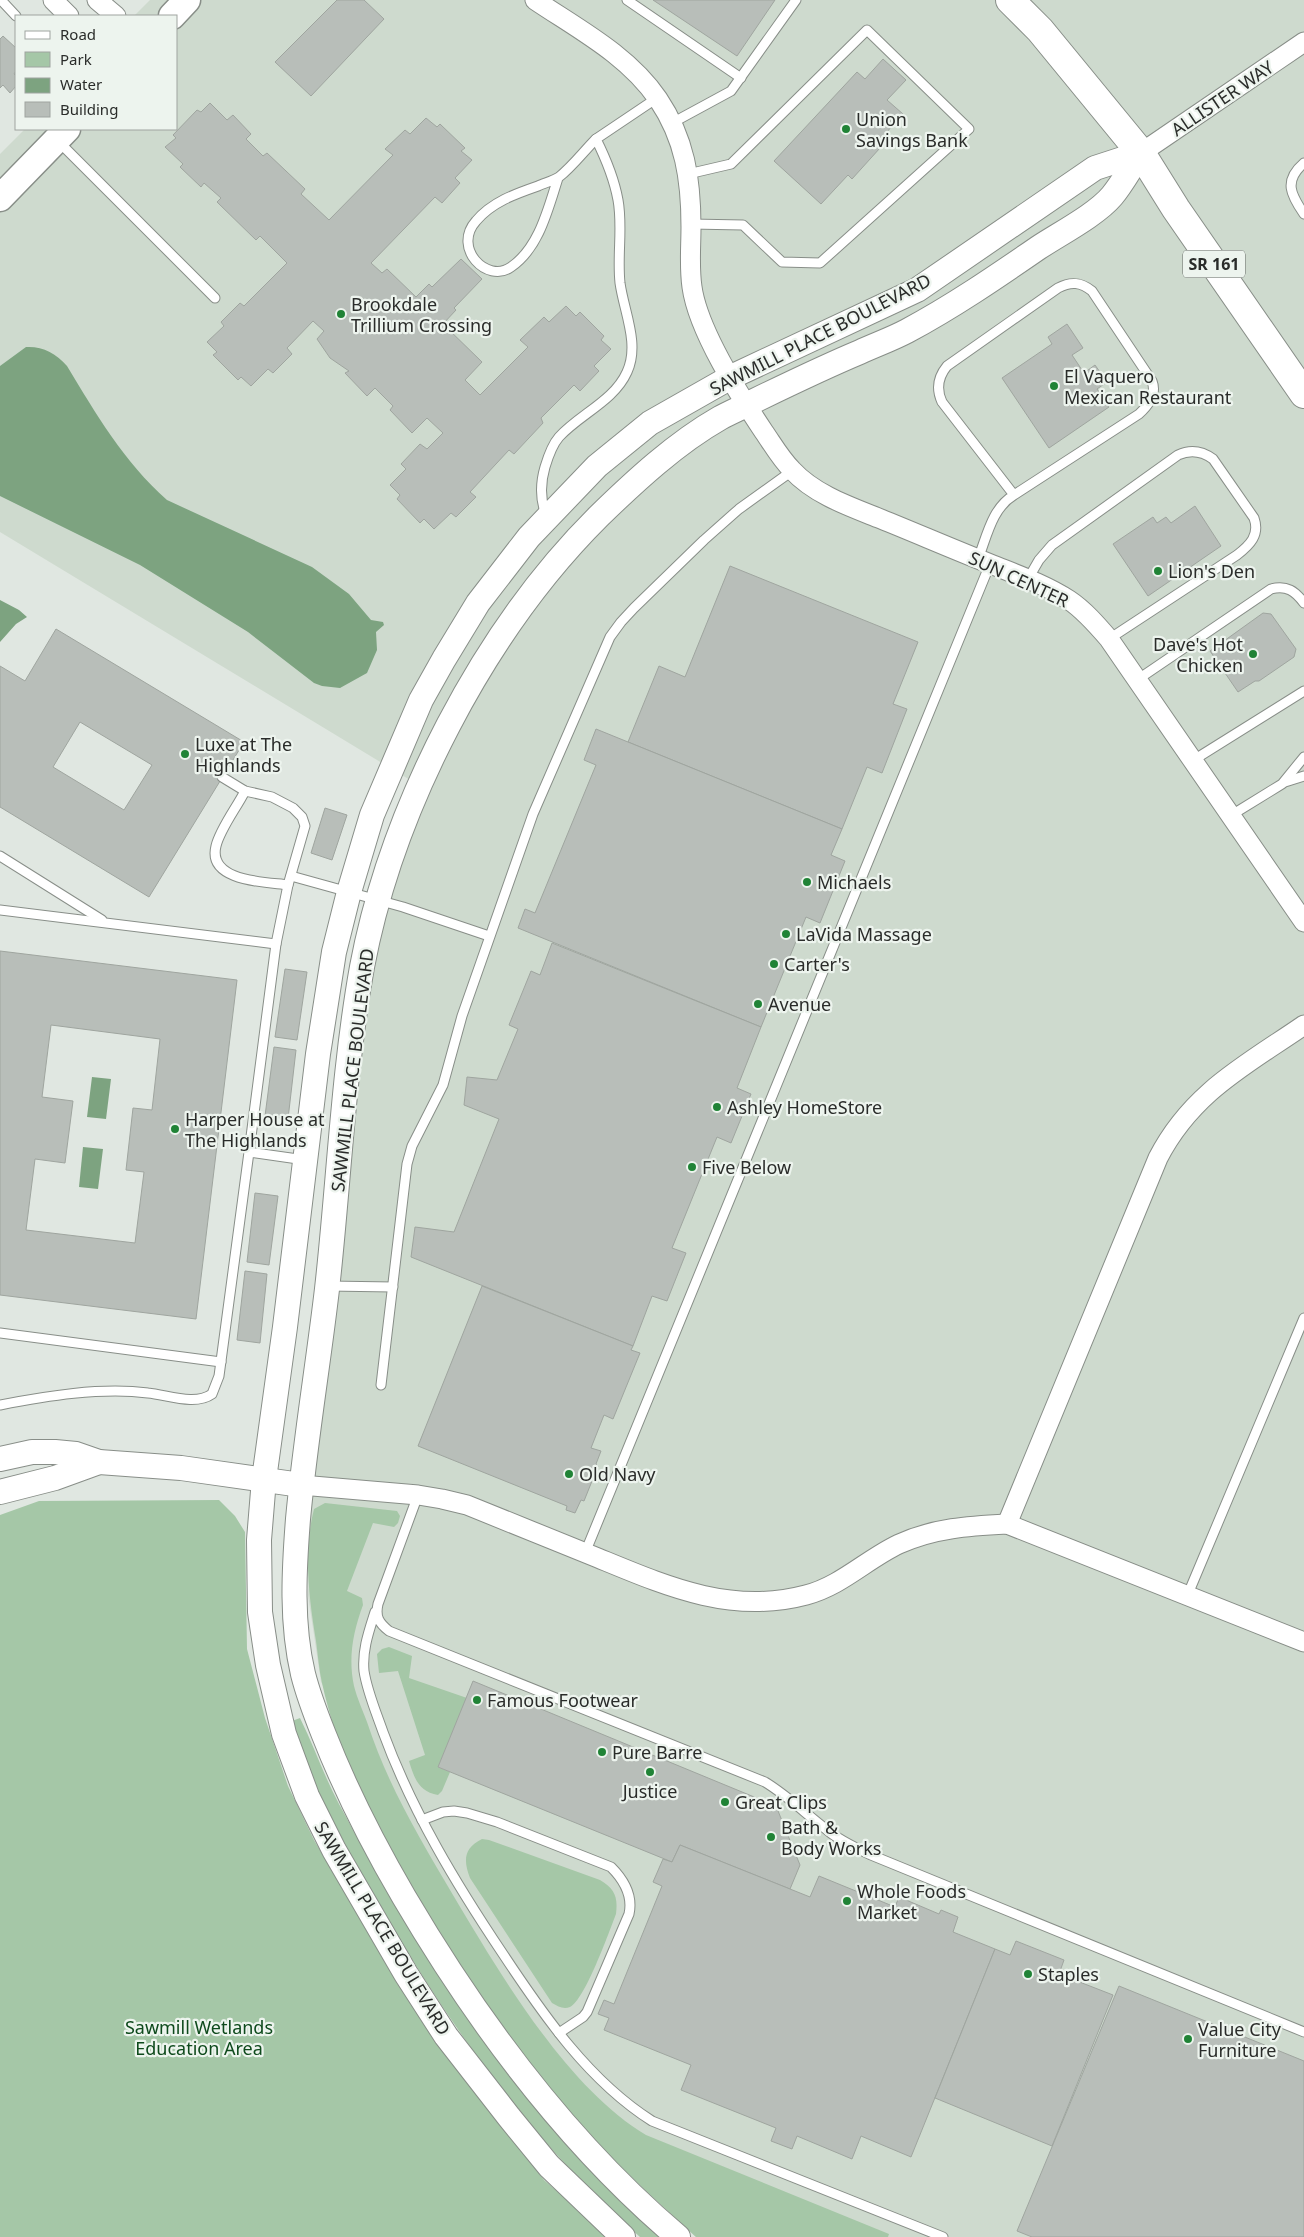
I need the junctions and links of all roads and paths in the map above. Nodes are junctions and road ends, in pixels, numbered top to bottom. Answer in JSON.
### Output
{"nodes":[{"id":1,"x":1,"y":0,"type":"edge"},
{"id":2,"x":53,"y":0,"type":"edge"},
{"id":3,"x":97,"y":0,"type":"edge"},
{"id":4,"x":187,"y":0,"type":"edge"},
{"id":5,"x":535,"y":0,"type":"edge"},
{"id":6,"x":627,"y":0,"type":"edge"},
{"id":7,"x":796,"y":0,"type":"edge"},
{"id":8,"x":1010,"y":0,"type":"edge"},
{"id":9,"x":15,"y":15,"type":"edge"},
{"id":10,"x":69,"y":15,"type":"edge"},
{"id":11,"x":115,"y":15,"type":"edge"},
{"id":12,"x":173,"y":15,"type":"edge"},
{"id":13,"x":1304,"y":42,"type":"edge"},
{"id":14,"x":741,"y":78,"type":"junction"},
{"id":15,"x":658,"y":98,"type":"junction"},
{"id":16,"x":672,"y":123,"type":"junction"},
{"id":17,"x":62,"y":134,"type":"edge"},
{"id":18,"x":596,"y":139,"type":"junction"},
{"id":19,"x":1141,"y":153,"type":"junction"},
{"id":20,"x":1304,"y":164,"type":"edge"},
{"id":21,"x":688,"y":174,"type":"junction"},
{"id":22,"x":558,"y":178,"type":"junction"},
{"id":23,"x":0,"y":198,"type":"edge"},
{"id":24,"x":1304,"y":214,"type":"edge"},
{"id":25,"x":691,"y":224,"type":"junction"},
{"id":26,"x":215,"y":298,"type":"dead end"},
{"id":27,"x":731,"y":377,"type":"junction"},
{"id":28,"x":1304,"y":394,"type":"edge"},
{"id":29,"x":746,"y":405,"type":"junction"},
{"id":30,"x":792,"y":471,"type":"junction"},
{"id":31,"x":1014,"y":495,"type":"junction"},
{"id":32,"x":547,"y":518,"type":"junction"},
{"id":33,"x":984,"y":561,"type":"junction"},
{"id":34,"x":1028,"y":579,"type":"junction"},
{"id":35,"x":1304,"y":603,"type":"edge"},
{"id":36,"x":1109,"y":639,"type":"junction"},
{"id":37,"x":1137,"y":680,"type":"junction"},
{"id":38,"x":1304,"y":690,"type":"edge"},
{"id":39,"x":1304,"y":757,"type":"edge"},
{"id":40,"x":1192,"y":761,"type":"junction"},
{"id":41,"x":1304,"y":776,"type":"edge"},
{"id":42,"x":222,"y":777,"type":"dead end"},
{"id":43,"x":1282,"y":784,"type":"junction"},
{"id":44,"x":245,"y":791,"type":"junction"},
{"id":45,"x":1230,"y":816,"type":"junction"},
{"id":46,"x":0,"y":856,"type":"edge"},
{"id":47,"x":290,"y":881,"type":"junction"},
{"id":48,"x":349,"y":892,"type":"junction"},
{"id":49,"x":377,"y":900,"type":"junction"},
{"id":50,"x":0,"y":910,"type":"edge"},
{"id":51,"x":1303,"y":919,"type":"edge"},
{"id":52,"x":104,"y":922,"type":"junction"},
{"id":53,"x":489,"y":936,"type":"junction"},
{"id":54,"x":276,"y":944,"type":"junction"},
{"id":55,"x":1304,"y":1025,"type":"edge"},
{"id":56,"x":249,"y":1152,"type":"junction"},
{"id":57,"x":305,"y":1160,"type":"junction"},
{"id":58,"x":327,"y":1286,"type":"junction"},
{"id":59,"x":393,"y":1286,"type":"junction"},
{"id":60,"x":1304,"y":1318,"type":"edge"},
{"id":61,"x":0,"y":1333,"type":"edge"},
{"id":62,"x":222,"y":1362,"type":"junction"},
{"id":63,"x":381,"y":1385,"type":"dead end"},
{"id":64,"x":0,"y":1405,"type":"edge"},
{"id":65,"x":0,"y":1459,"type":"edge"},
{"id":66,"x":98,"y":1462,"type":"junction"},
{"id":67,"x":264,"y":1479,"type":"junction"},
{"id":68,"x":301,"y":1485,"type":"junction"},
{"id":69,"x":0,"y":1492,"type":"edge"},
{"id":70,"x":418,"y":1495,"type":"junction"},
{"id":71,"x":1007,"y":1524,"type":"junction"},
{"id":72,"x":585,"y":1553,"type":"junction"},
{"id":73,"x":1188,"y":1594,"type":"junction"},
{"id":74,"x":378,"y":1604,"type":"junction"},
{"id":75,"x":1304,"y":1642,"type":"edge"},
{"id":76,"x":422,"y":1820,"type":"junction"},
{"id":77,"x":1304,"y":2032,"type":"edge"},
{"id":78,"x":560,"y":2034,"type":"junction"},
{"id":79,"x":623,"y":2237,"type":"edge"},
{"id":80,"x":678,"y":2237,"type":"edge"},
{"id":81,"x":943,"y":2237,"type":"edge"}],
"edges":[{"from":1,"to":9,"type":"lane"},
{"from":2,"to":10,"type":"street"},
{"from":3,"to":11,"type":"street"},
{"from":4,"to":12,"type":"main road"},
{"from":5,"to":15,"type":"street","name":"SUN CENTER"},
{"from":6,"to":14,"type":"lane"},
{"from":7,"to":14,"type":"lane"},
{"from":8,"to":19,"type":"main road","number":"SR 161"},
{"from":13,"to":19,"type":"street","name":"ALLISTER WAY"},
{"from":14,"to":16,"type":"lane"},
{"from":15,"to":16,"type":"street","name":"SUN CENTER"},
{"from":15,"to":18,"type":"lane"},
{"from":16,"to":21,"type":"street","name":"SUN CENTER"},
{"from":17,"to":23,"type":"main road"},
{"from":17,"to":26,"type":"lane"},
{"from":18,"to":22,"type":"lane"},
{"from":18,"to":32,"type":"lane"},
{"from":19,"to":27,"type":"street","name":"SAWMILL PLACE BOULEVARD"},
{"from":19,"to":28,"type":"main road","number":"SR 161"},
{"from":19,"to":29,"type":"street","name":"SAWMILL PLACE BOULEVARD"},
{"from":20,"to":24,"type":"lane"},
{"from":21,"to":25,"type":"street","name":"SUN CENTER"},
{"from":21,"to":25,"type":"lane"},
{"from":22,"to":22,"type":"lane"},
{"from":25,"to":27,"type":"street","name":"SUN CENTER"},
{"from":27,"to":29,"type":"street","name":"SUN CENTER"},
{"from":27,"to":32,"type":"street","name":"SAWMILL PLACE BOULEVARD"},
{"from":29,"to":30,"type":"street","name":"SUN CENTER"},
{"from":29,"to":49,"type":"street","name":"SAWMILL PLACE BOULEVARD"},
{"from":30,"to":33,"type":"street","name":"SUN CENTER"},
{"from":30,"to":53,"type":"lane"},
{"from":31,"to":31,"type":"lane"},
{"from":31,"to":33,"type":"lane"},
{"from":32,"to":48,"type":"street","name":"SAWMILL PLACE BOULEVARD"},
{"from":33,"to":34,"type":"street","name":"SUN CENTER"},
{"from":33,"to":72,"type":"lane"},
{"from":34,"to":36,"type":"street","name":"SUN CENTER"},
{"from":34,"to":36,"type":"lane"},
{"from":35,"to":37,"type":"lane"},
{"from":36,"to":37,"type":"street","name":"SUN CENTER"},
{"from":37,"to":40,"type":"street","name":"SUN CENTER"},
{"from":38,"to":40,"type":"lane"},
{"from":39,"to":43,"type":"lane"},
{"from":40,"to":45,"type":"street","name":"SUN CENTER"},
{"from":41,"to":43,"type":"lane"},
{"from":42,"to":44,"type":"lane"},
{"from":43,"to":45,"type":"lane"},
{"from":44,"to":47,"type":"lane"},
{"from":44,"to":47,"type":"lane"},
{"from":45,"to":51,"type":"street","name":"SUN CENTER"},
{"from":46,"to":52,"type":"lane"},
{"from":47,"to":48,"type":"lane"},
{"from":47,"to":54,"type":"lane"},
{"from":48,"to":49,"type":"lane"},
{"from":48,"to":57,"type":"street","name":"SAWMILL PLACE BOULEVARD"},
{"from":49,"to":53,"type":"lane"},
{"from":49,"to":58,"type":"street","name":"SAWMILL PLACE BOULEVARD"},
{"from":50,"to":52,"type":"lane"},
{"from":52,"to":54,"type":"lane"},
{"from":53,"to":59,"type":"lane"},
{"from":54,"to":56,"type":"lane"},
{"from":55,"to":71,"type":"street"},
{"from":56,"to":57,"type":"lane"},
{"from":56,"to":62,"type":"lane"},
{"from":57,"to":67,"type":"street","name":"SAWMILL PLACE BOULEVARD"},
{"from":58,"to":59,"type":"lane"},
{"from":58,"to":68,"type":"street","name":"SAWMILL PLACE BOULEVARD"},
{"from":59,"to":63,"type":"lane"},
{"from":60,"to":73,"type":"lane"},
{"from":61,"to":62,"type":"lane"},
{"from":62,"to":64,"type":"lane"},
{"from":65,"to":66,"type":"street"},
{"from":66,"to":67,"type":"street"},
{"from":66,"to":69,"type":"street"},
{"from":67,"to":68,"type":"street"},
{"from":67,"to":79,"type":"street","name":"SAWMILL PLACE BOULEVARD"},
{"from":68,"to":70,"type":"street"},
{"from":68,"to":80,"type":"street","name":"SAWMILL PLACE BOULEVARD"},
{"from":70,"to":72,"type":"street"},
{"from":70,"to":74,"type":"lane"},
{"from":71,"to":72,"type":"street"},
{"from":71,"to":73,"type":"street"},
{"from":73,"to":75,"type":"street"},
{"from":74,"to":76,"type":"lane"},
{"from":74,"to":77,"type":"lane"},
{"from":76,"to":78,"type":"lane"},
{"from":76,"to":78,"type":"lane"},
{"from":78,"to":81,"type":"lane"}]}
